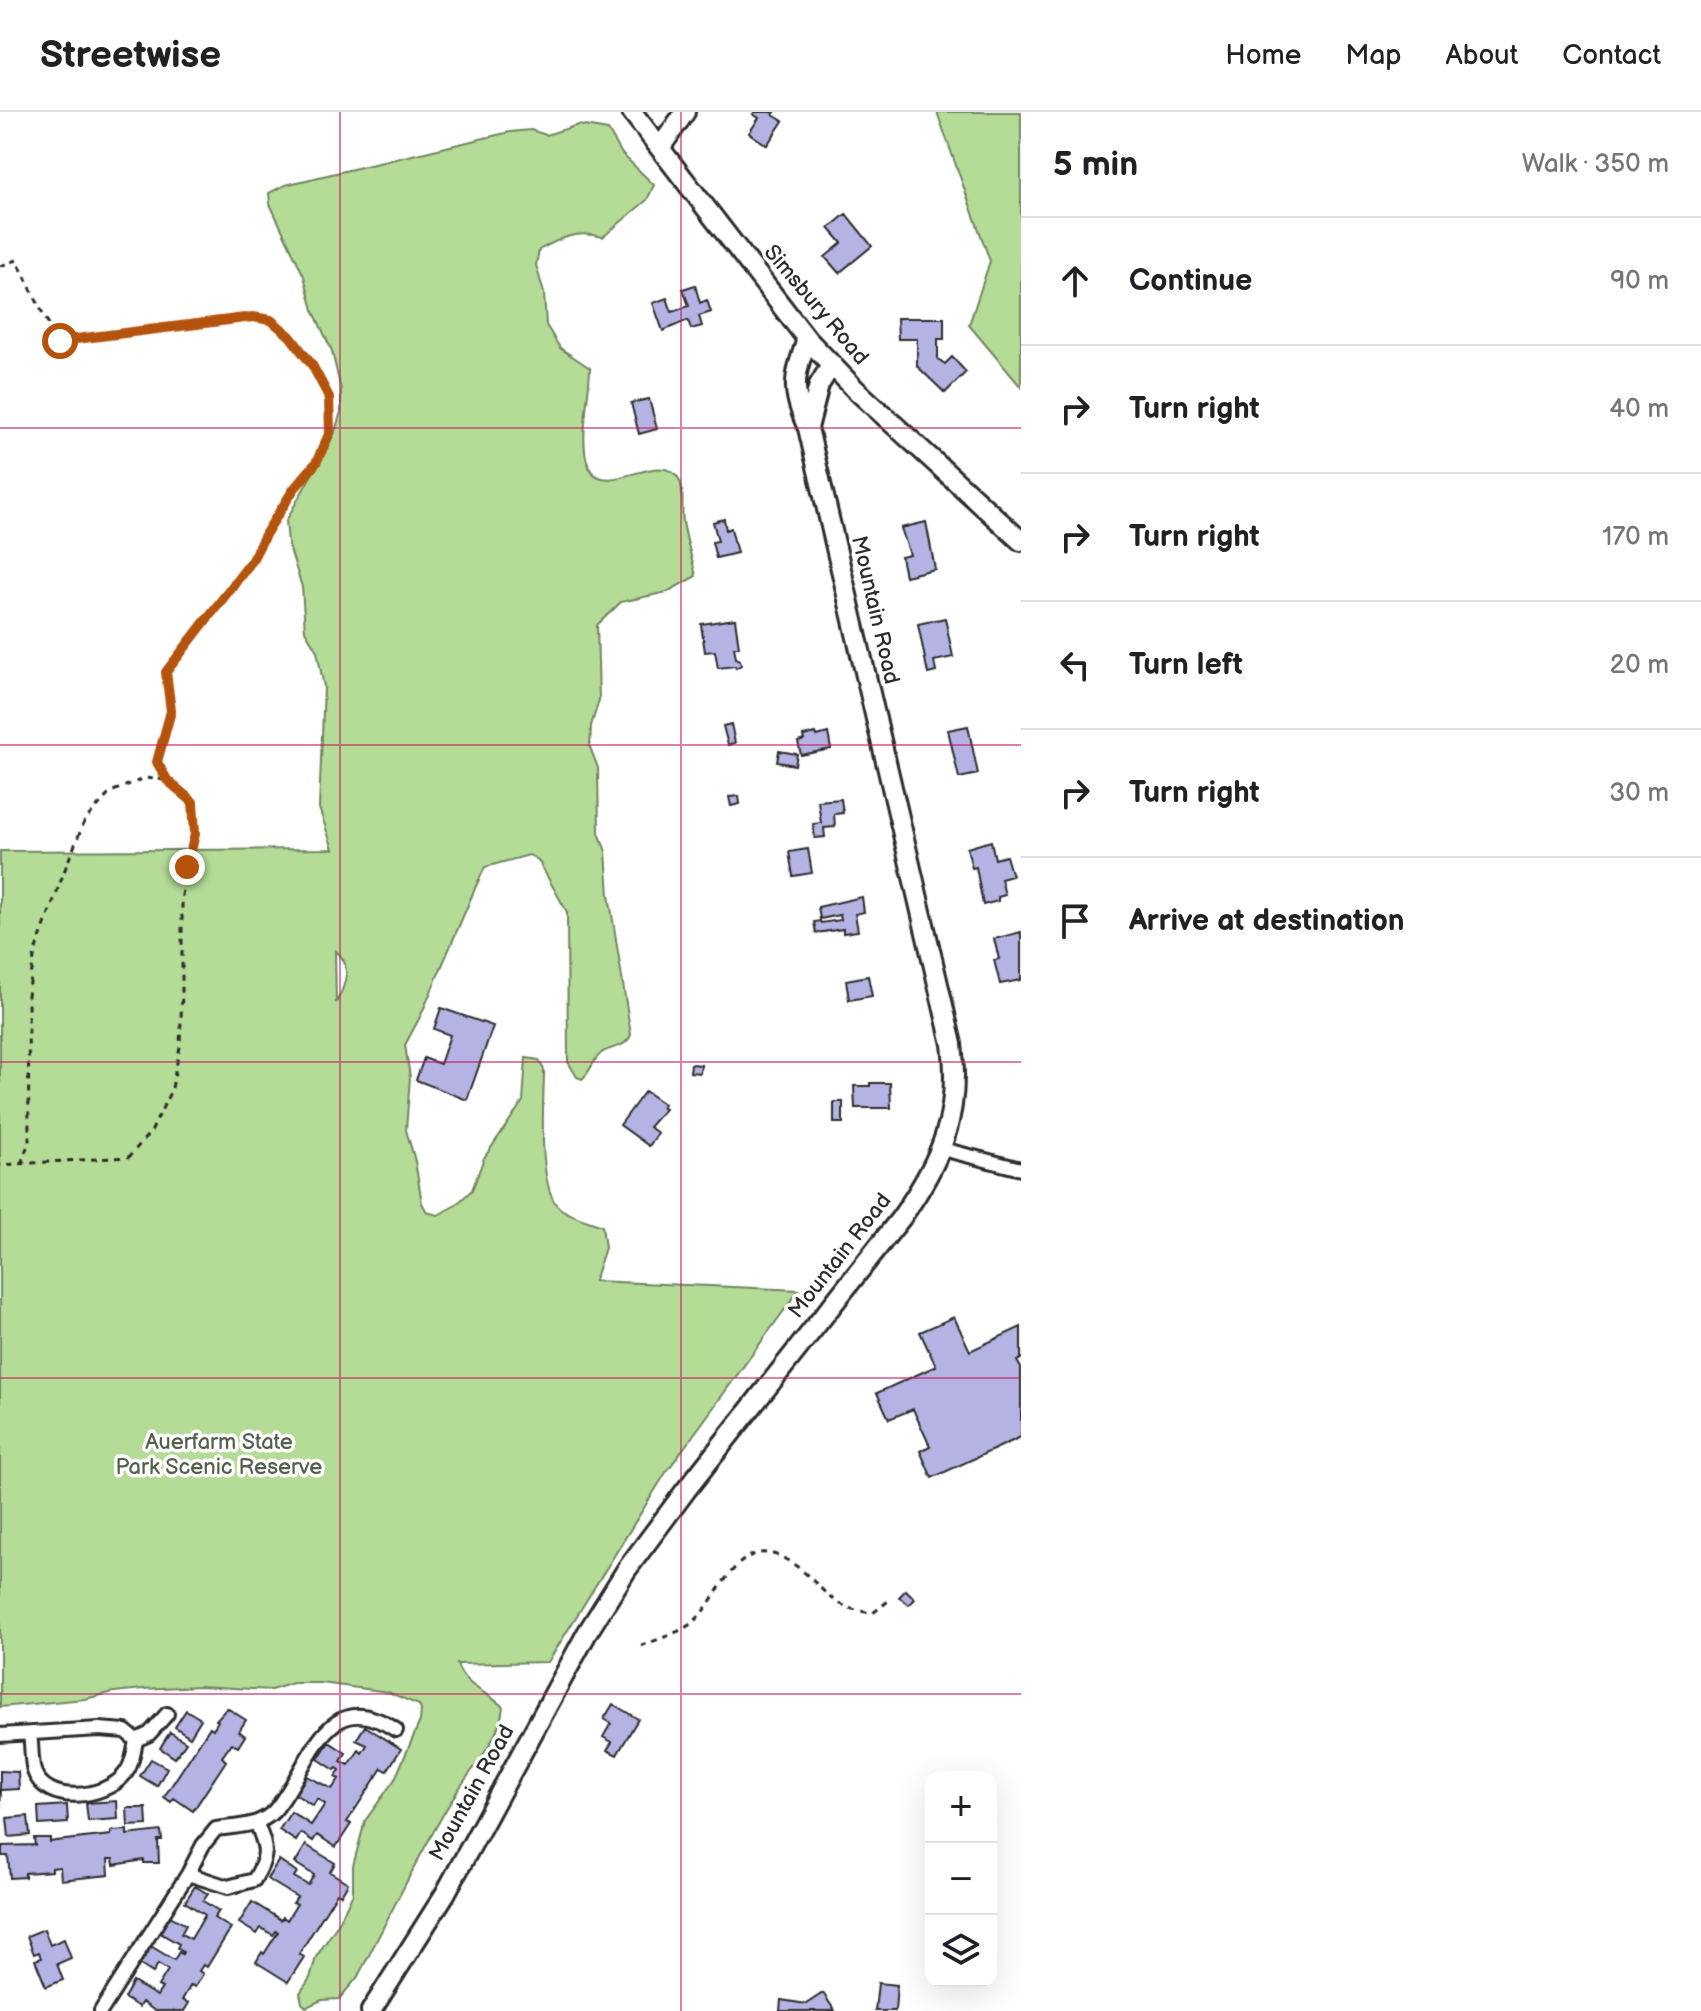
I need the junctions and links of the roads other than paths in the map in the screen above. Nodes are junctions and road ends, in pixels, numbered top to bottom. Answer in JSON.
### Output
{"nodes":[{"id":1,"x":632,"y":112,"type":"edge"},
{"id":2,"x":685,"y":112,"type":"edge"},
{"id":3,"x":660,"y":148,"type":"junction"},
{"id":4,"x":807,"y":339,"type":"junction"},
{"id":5,"x":832,"y":364,"type":"junction"},
{"id":6,"x":808,"y":428,"type":"junction"},
{"id":7,"x":1021,"y":541,"type":"edge"},
{"id":8,"x":942,"y":1149,"type":"junction"},
{"id":9,"x":1021,"y":1169,"type":"edge"},
{"id":10,"x":167,"y":1714,"type":"dead end"},
{"id":11,"x":396,"y":1730,"type":"dead end"},
{"id":12,"x":30,"y":1734,"type":"junction"},
{"id":13,"x":0,"y":1735,"type":"edge"},
{"id":14,"x":136,"y":1740,"type":"junction"},
{"id":15,"x":257,"y":1824,"type":"junction"},
{"id":16,"x":188,"y":1874,"type":"junction"},
{"id":17,"x":101,"y":2011,"type":"edge"},
{"id":18,"x":371,"y":2011,"type":"edge"}],
"edges":[{"from":1,"to":3,"type":"main road","name":"Simsbury Road"},
{"from":2,"to":3,"type":"main road"},
{"from":3,"to":4,"type":"main road","name":"Simsbury Road"},
{"from":4,"to":5,"type":"main road","name":"Simsbury Road"},
{"from":4,"to":6,"type":"main road","name":"Mountain Road"},
{"from":5,"to":6,"type":"main road","name":"Mountain Road"},
{"from":5,"to":7,"type":"main road","name":"Simsbury Road"},
{"from":6,"to":8,"type":"main road","name":"Mountain Road"},
{"from":8,"to":9,"type":"street"},
{"from":8,"to":18,"type":"main road","name":"Mountain Road"},
{"from":10,"to":14,"type":"street"},
{"from":11,"to":15,"type":"street"},
{"from":12,"to":13,"type":"street"},
{"from":12,"to":14,"type":"street"},
{"from":12,"to":14,"type":"street"},
{"from":15,"to":16,"type":"street"},
{"from":15,"to":16,"type":"street"},
{"from":16,"to":17,"type":"street"}]}
